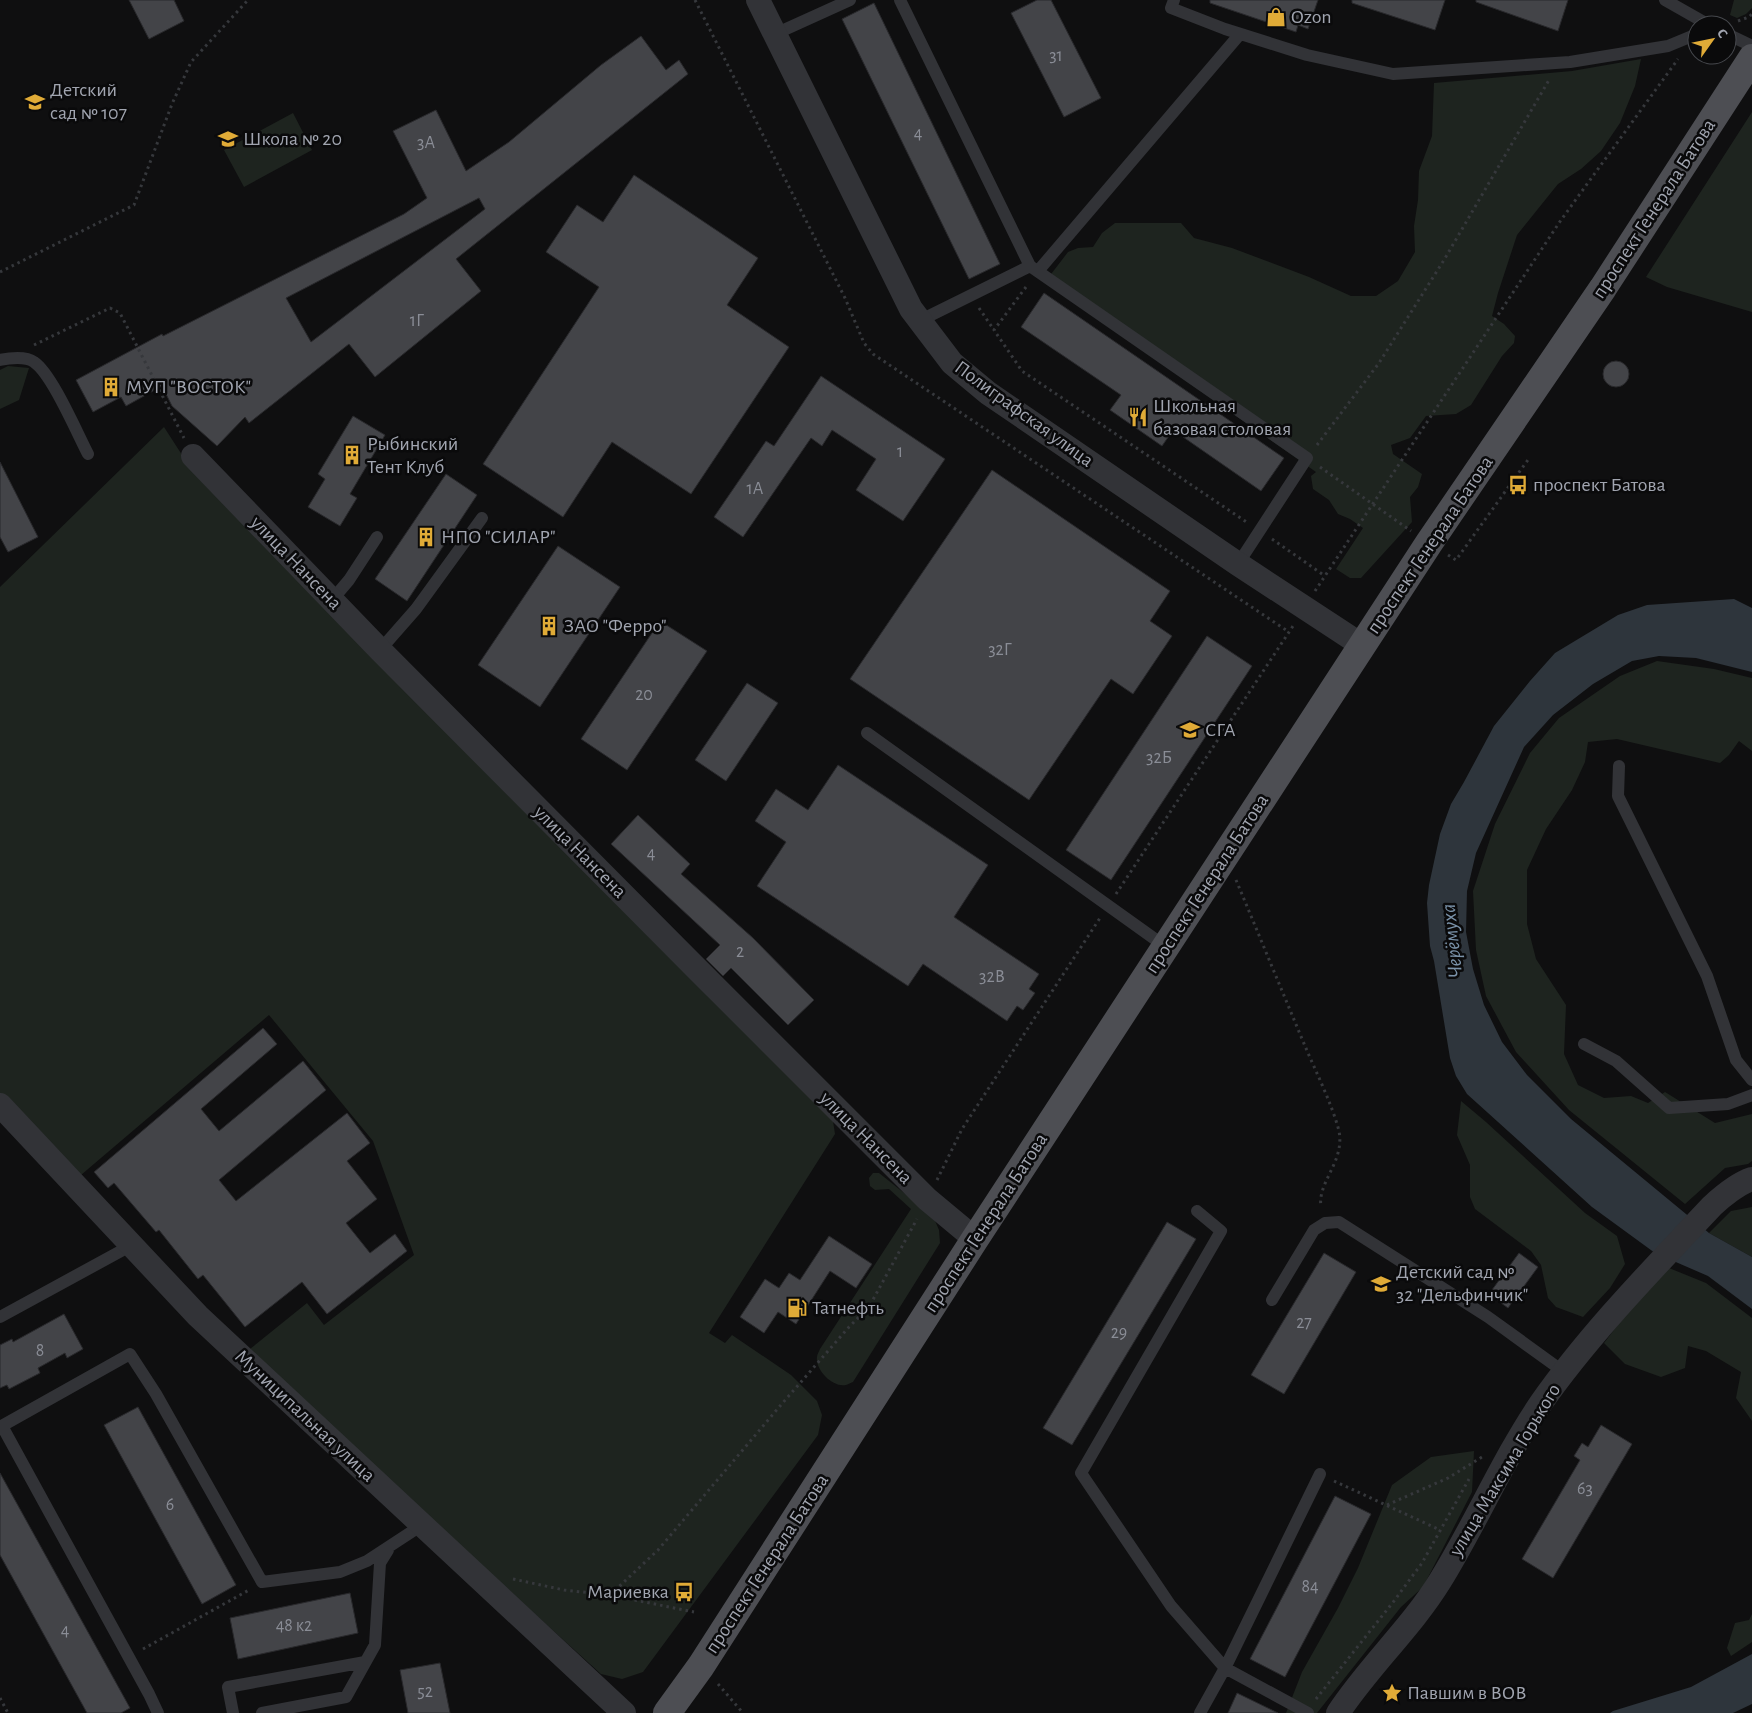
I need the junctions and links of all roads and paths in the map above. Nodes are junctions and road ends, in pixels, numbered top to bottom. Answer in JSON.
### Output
{"nodes":[{"id":1,"x":248,"y":0,"type":"edge"},
{"id":2,"x":758,"y":0,"type":"edge"},
{"id":3,"x":850,"y":0,"type":"edge"},
{"id":4,"x":900,"y":0,"type":"edge"},
{"id":5,"x":1665,"y":0,"type":"edge"},
{"id":6,"x":1172,"y":4,"type":"edge"},
{"id":7,"x":1691,"y":15,"type":"edge"},
{"id":8,"x":775,"y":34,"type":"junction"},
{"id":9,"x":1240,"y":34,"type":"junction"},
{"id":10,"x":1687,"y":38,"type":"edge"},
{"id":11,"x":1737,"y":39,"type":"edge"},
{"id":12,"x":1752,"y":46,"type":"edge"},
{"id":13,"x":1680,"y":56,"type":"dead end"},
{"id":14,"x":1752,"y":58,"type":"edge"},
{"id":15,"x":1559,"y":63,"type":"junction"},
{"id":16,"x":1034,"y":269,"type":"junction"},
{"id":17,"x":0,"y":272,"type":"edge"},
{"id":18,"x":970,"y":296,"type":"junction"},
{"id":19,"x":919,"y":321,"type":"junction"},
{"id":20,"x":994,"y":330,"type":"junction"},
{"id":21,"x":3,"y":359,"type":"edge"},
{"id":22,"x":88,"y":454,"type":"dead end"},
{"id":23,"x":193,"y":456,"type":"joint"},
{"id":24,"x":1307,"y":458,"type":"junction"},
{"id":25,"x":482,"y":518,"type":"dead end"},
{"id":26,"x":1260,"y":531,"type":"junction"},
{"id":27,"x":377,"y":537,"type":"dead end"},
{"id":28,"x":1238,"y":564,"type":"junction"},
{"id":29,"x":1325,"y":576,"type":"junction"},
{"id":30,"x":332,"y":600,"type":"junction"},
{"id":31,"x":1305,"y":608,"type":"junction"},
{"id":32,"x":1363,"y":646,"type":"junction"},
{"id":33,"x":380,"y":650,"type":"junction"},
{"id":34,"x":867,"y":733,"type":"dead end"},
{"id":35,"x":1619,"y":766,"type":"dead end"},
{"id":36,"x":1226,"y":855,"type":"junction"},
{"id":37,"x":1108,"y":905,"type":"junction"},
{"id":38,"x":1166,"y":947,"type":"junction"},
{"id":39,"x":1584,"y":1044,"type":"dead end"},
{"id":40,"x":1752,"y":1080,"type":"edge"},
{"id":41,"x":1752,"y":1095,"type":"edge"},
{"id":42,"x":0,"y":1105,"type":"edge"},
{"id":43,"x":1752,"y":1179,"type":"edge"},
{"id":44,"x":928,"y":1200,"type":"junction"},
{"id":45,"x":1197,"y":1211,"type":"dead end"},
{"id":46,"x":1325,"y":1223,"type":"junction"},
{"id":47,"x":975,"y":1239,"type":"junction"},
{"id":48,"x":132,"y":1245,"type":"junction"},
{"id":49,"x":1272,"y":1300,"type":"dead end"},
{"id":50,"x":0,"y":1317,"type":"edge"},
{"id":51,"x":1564,"y":1372,"type":"junction"},
{"id":52,"x":1,"y":1427,"type":"edge"},
{"id":53,"x":1486,"y":1449,"type":"dead end"},
{"id":54,"x":1482,"y":1458,"type":"junction"},
{"id":55,"x":1477,"y":1466,"type":"dead end"},
{"id":56,"x":1320,"y":1474,"type":"joint"},
{"id":57,"x":1472,"y":1474,"type":"dead end"},
{"id":58,"x":1387,"y":1505,"type":"junction"},
{"id":59,"x":422,"y":1525,"type":"junction"},
{"id":60,"x":1440,"y":1530,"type":"junction"},
{"id":61,"x":392,"y":1545,"type":"junction"},
{"id":62,"x":508,"y":1578,"type":"dead end"},
{"id":63,"x":262,"y":1582,"type":"junction"},
{"id":64,"x":610,"y":1595,"type":"junction"},
{"id":65,"x":694,"y":1612,"type":"dead end"},
{"id":66,"x":129,"y":1657,"type":"junction"},
{"id":67,"x":365,"y":1662,"type":"junction"},
{"id":68,"x":1225,"y":1668,"type":"junction"},
{"id":69,"x":0,"y":1698,"type":"edge"},
{"id":70,"x":669,"y":1712,"type":"edge"},
{"id":71,"x":1307,"y":1712,"type":"edge"},
{"id":72,"x":8,"y":1713,"type":"edge"},
{"id":73,"x":158,"y":1713,"type":"edge"},
{"id":74,"x":233,"y":1713,"type":"edge"},
{"id":75,"x":262,"y":1713,"type":"edge"},
{"id":76,"x":624,"y":1713,"type":"edge"},
{"id":77,"x":1200,"y":1713,"type":"edge"},
{"id":78,"x":1338,"y":1713,"type":"edge"}],
"edges":[{"from":1,"to":17,"type":"path"},
{"from":2,"to":8,"type":"street","name":"Полиграфская улица"},
{"from":3,"to":8,"type":"lane"},
{"from":4,"to":16,"type":"lane"},
{"from":5,"to":7,"type":"lane"},
{"from":6,"to":9,"type":"lane"},
{"from":8,"to":19,"type":"street","name":"Полиграфская улица"},
{"from":9,"to":15,"type":"lane"},
{"from":9,"to":16,"type":"lane"},
{"from":10,"to":15,"type":"lane"},
{"from":11,"to":12,"type":"lane"},
{"from":13,"to":29,"type":"path"},
{"from":14,"to":32,"type":"main road","name":"проспект Генерала Батова"},
{"from":15,"to":24,"type":"path"},
{"from":16,"to":18,"type":"lane"},
{"from":16,"to":20,"type":"path"},
{"from":16,"to":24,"type":"lane"},
{"from":18,"to":19,"type":"lane"},
{"from":18,"to":20,"type":"path"},
{"from":19,"to":28,"type":"street","name":"Полиграфская улица"},
{"from":20,"to":26,"type":"path"},
{"from":21,"to":22,"type":"lane"},
{"from":21,"to":23,"type":"path"},
{"from":23,"to":30,"type":"street","name":"улица Нансена"},
{"from":24,"to":26,"type":"lane"},
{"from":25,"to":33,"type":"lane"},
{"from":26,"to":28,"type":"lane"},
{"from":26,"to":29,"type":"path"},
{"from":27,"to":30,"type":"lane"},
{"from":28,"to":31,"type":"street","name":"Полиграфская улица"},
{"from":29,"to":31,"type":"path"},
{"from":30,"to":33,"type":"street","name":"улица Нансена"},
{"from":31,"to":32,"type":"street","name":"Полиграфская улица"},
{"from":31,"to":37,"type":"path"},
{"from":32,"to":36,"type":"main road","name":"проспект Генерала Батова"},
{"from":33,"to":44,"type":"street","name":"улица Нансена"},
{"from":34,"to":37,"type":"lane"},
{"from":35,"to":40,"type":"lane"},
{"from":36,"to":38,"type":"main road","name":"проспект Генерала Батова"},
{"from":36,"to":46,"type":"path"},
{"from":37,"to":38,"type":"lane"},
{"from":37,"to":44,"type":"path"},
{"from":38,"to":47,"type":"main road","name":"проспект Генерала Батова"},
{"from":39,"to":41,"type":"lane"},
{"from":42,"to":48,"type":"street","name":"Муниципальная улица"},
{"from":43,"to":51,"type":"street","name":"улица Максима Горького"},
{"from":44,"to":47,"type":"street","name":"улица Нансена"},
{"from":44,"to":64,"type":"path"},
{"from":45,"to":68,"type":"lane"},
{"from":46,"to":49,"type":"lane"},
{"from":46,"to":51,"type":"lane"},
{"from":47,"to":70,"type":"main road","name":"проспект Генерала Батова"},
{"from":48,"to":50,"type":"lane"},
{"from":48,"to":59,"type":"street","name":"Муниципальная улица"},
{"from":51,"to":78,"type":"street","name":"улица Максима Горького"},
{"from":52,"to":63,"type":"lane"},
{"from":52,"to":66,"type":"lane"},
{"from":53,"to":54,"type":"path"},
{"from":54,"to":55,"type":"path"},
{"from":54,"to":58,"type":"path"},
{"from":56,"to":58,"type":"path"},
{"from":56,"to":68,"type":"lane"},
{"from":57,"to":60,"type":"path"},
{"from":58,"to":60,"type":"path"},
{"from":59,"to":61,"type":"lane"},
{"from":59,"to":76,"type":"street","name":"Муниципальная улица"},
{"from":60,"to":71,"type":"path"},
{"from":61,"to":63,"type":"lane"},
{"from":61,"to":67,"type":"lane"},
{"from":62,"to":64,"type":"path"},
{"from":63,"to":66,"type":"path"},
{"from":64,"to":65,"type":"path"},
{"from":66,"to":73,"type":"lane"},
{"from":67,"to":74,"type":"lane"},
{"from":67,"to":75,"type":"lane"},
{"from":68,"to":71,"type":"lane"},
{"from":68,"to":77,"type":"lane"},
{"from":69,"to":72,"type":"path"}]}
